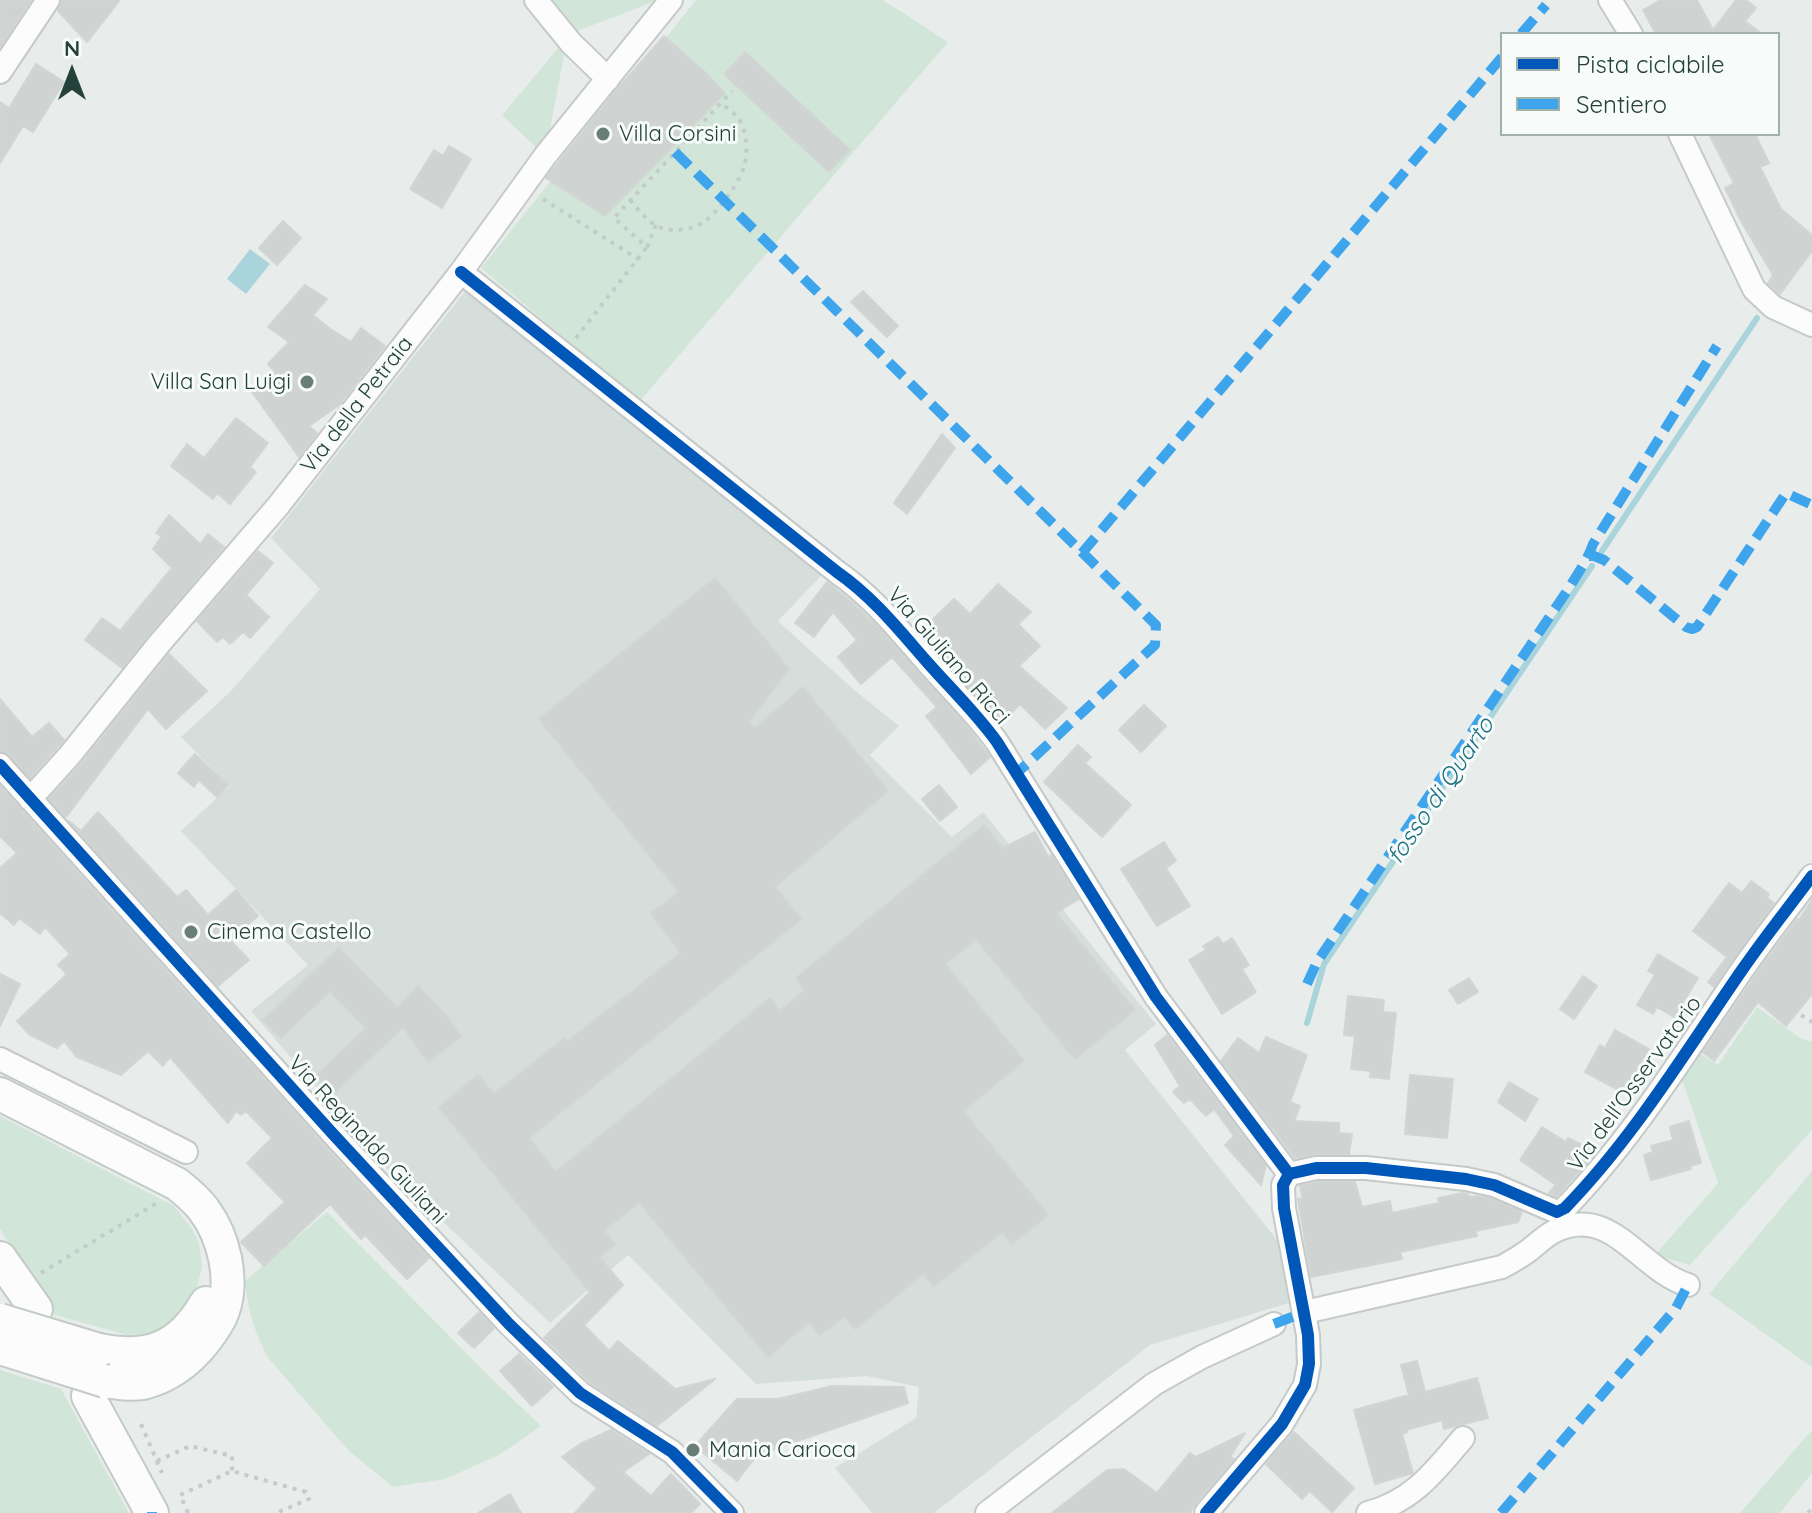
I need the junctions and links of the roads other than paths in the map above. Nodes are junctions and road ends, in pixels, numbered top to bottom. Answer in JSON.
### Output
{"nodes":[{"id":1,"x":48,"y":0,"type":"edge"},
{"id":2,"x":536,"y":0,"type":"edge"},
{"id":3,"x":671,"y":0,"type":"edge"},
{"id":4,"x":1610,"y":0,"type":"edge"},
{"id":5,"x":1630,"y":32,"type":"edge"},
{"id":6,"x":0,"y":72,"type":"edge"},
{"id":7,"x":608,"y":79,"type":"junction"},
{"id":8,"x":1681,"y":136,"type":"edge"},
{"id":9,"x":461,"y":272,"type":"junction"},
{"id":10,"x":1812,"y":325,"type":"edge"},
{"id":11,"x":0,"y":765,"type":"edge"},
{"id":12,"x":30,"y":799,"type":"junction"},
{"id":13,"x":1812,"y":876,"type":"edge"},
{"id":14,"x":0,"y":1059,"type":"edge"},
{"id":15,"x":0,"y":1094,"type":"edge"},
{"id":16,"x":186,"y":1152,"type":"dead end"},
{"id":17,"x":1289,"y":1174,"type":"junction"},
{"id":18,"x":221,"y":1246,"type":"junction"},
{"id":19,"x":0,"y":1258,"type":"edge"},
{"id":20,"x":1688,"y":1285,"type":"dead end"},
{"id":21,"x":36,"y":1309,"type":"dead end"},
{"id":22,"x":1305,"y":1312,"type":"junction"},
{"id":23,"x":0,"y":1320,"type":"edge"},
{"id":24,"x":1274,"y":1324,"type":"dead end"},
{"id":25,"x":0,"y":1348,"type":"edge"},
{"id":26,"x":96,"y":1389,"type":"junction"},
{"id":27,"x":1463,"y":1438,"type":"dead end"},
{"id":28,"x":161,"y":1502,"type":"edge"},
{"id":29,"x":732,"y":1513,"type":"edge"},
{"id":30,"x":987,"y":1513,"type":"edge"},
{"id":31,"x":1207,"y":1513,"type":"edge"},
{"id":32,"x":1368,"y":1513,"type":"edge"}],
"edges":[{"from":1,"to":6,"type":"street"},
{"from":2,"to":7,"type":"street"},
{"from":3,"to":7,"type":"street","name":"Via della Petraia"},
{"from":4,"to":5,"type":"street"},
{"from":7,"to":9,"type":"street","name":"Via della Petraia"},
{"from":8,"to":10,"type":"street"},
{"from":9,"to":12,"type":"street","name":"Via della Petraia"},
{"from":9,"to":17,"type":"street","name":"Via Giuliano Ricci"},
{"from":11,"to":12,"type":"street","name":"Via Reginaldo Giuliani"},
{"from":12,"to":29,"type":"street","name":"Via Reginaldo Giuliani"},
{"from":13,"to":17,"type":"street","name":"Via dell'Osservatorio"},
{"from":14,"to":16,"type":"street"},
{"from":15,"to":18,"type":"main road"},
{"from":17,"to":22,"type":"street"},
{"from":18,"to":23,"type":"main road","bridge":true},
{"from":18,"to":26,"type":"main road"},
{"from":19,"to":21,"type":"main road"},
{"from":20,"to":22,"type":"street"},
{"from":22,"to":31,"type":"street"},
{"from":24,"to":30,"type":"street"},
{"from":25,"to":26,"type":"main road","bridge":true},
{"from":26,"to":28,"type":"main road"},
{"from":27,"to":32,"type":"street"}]}
